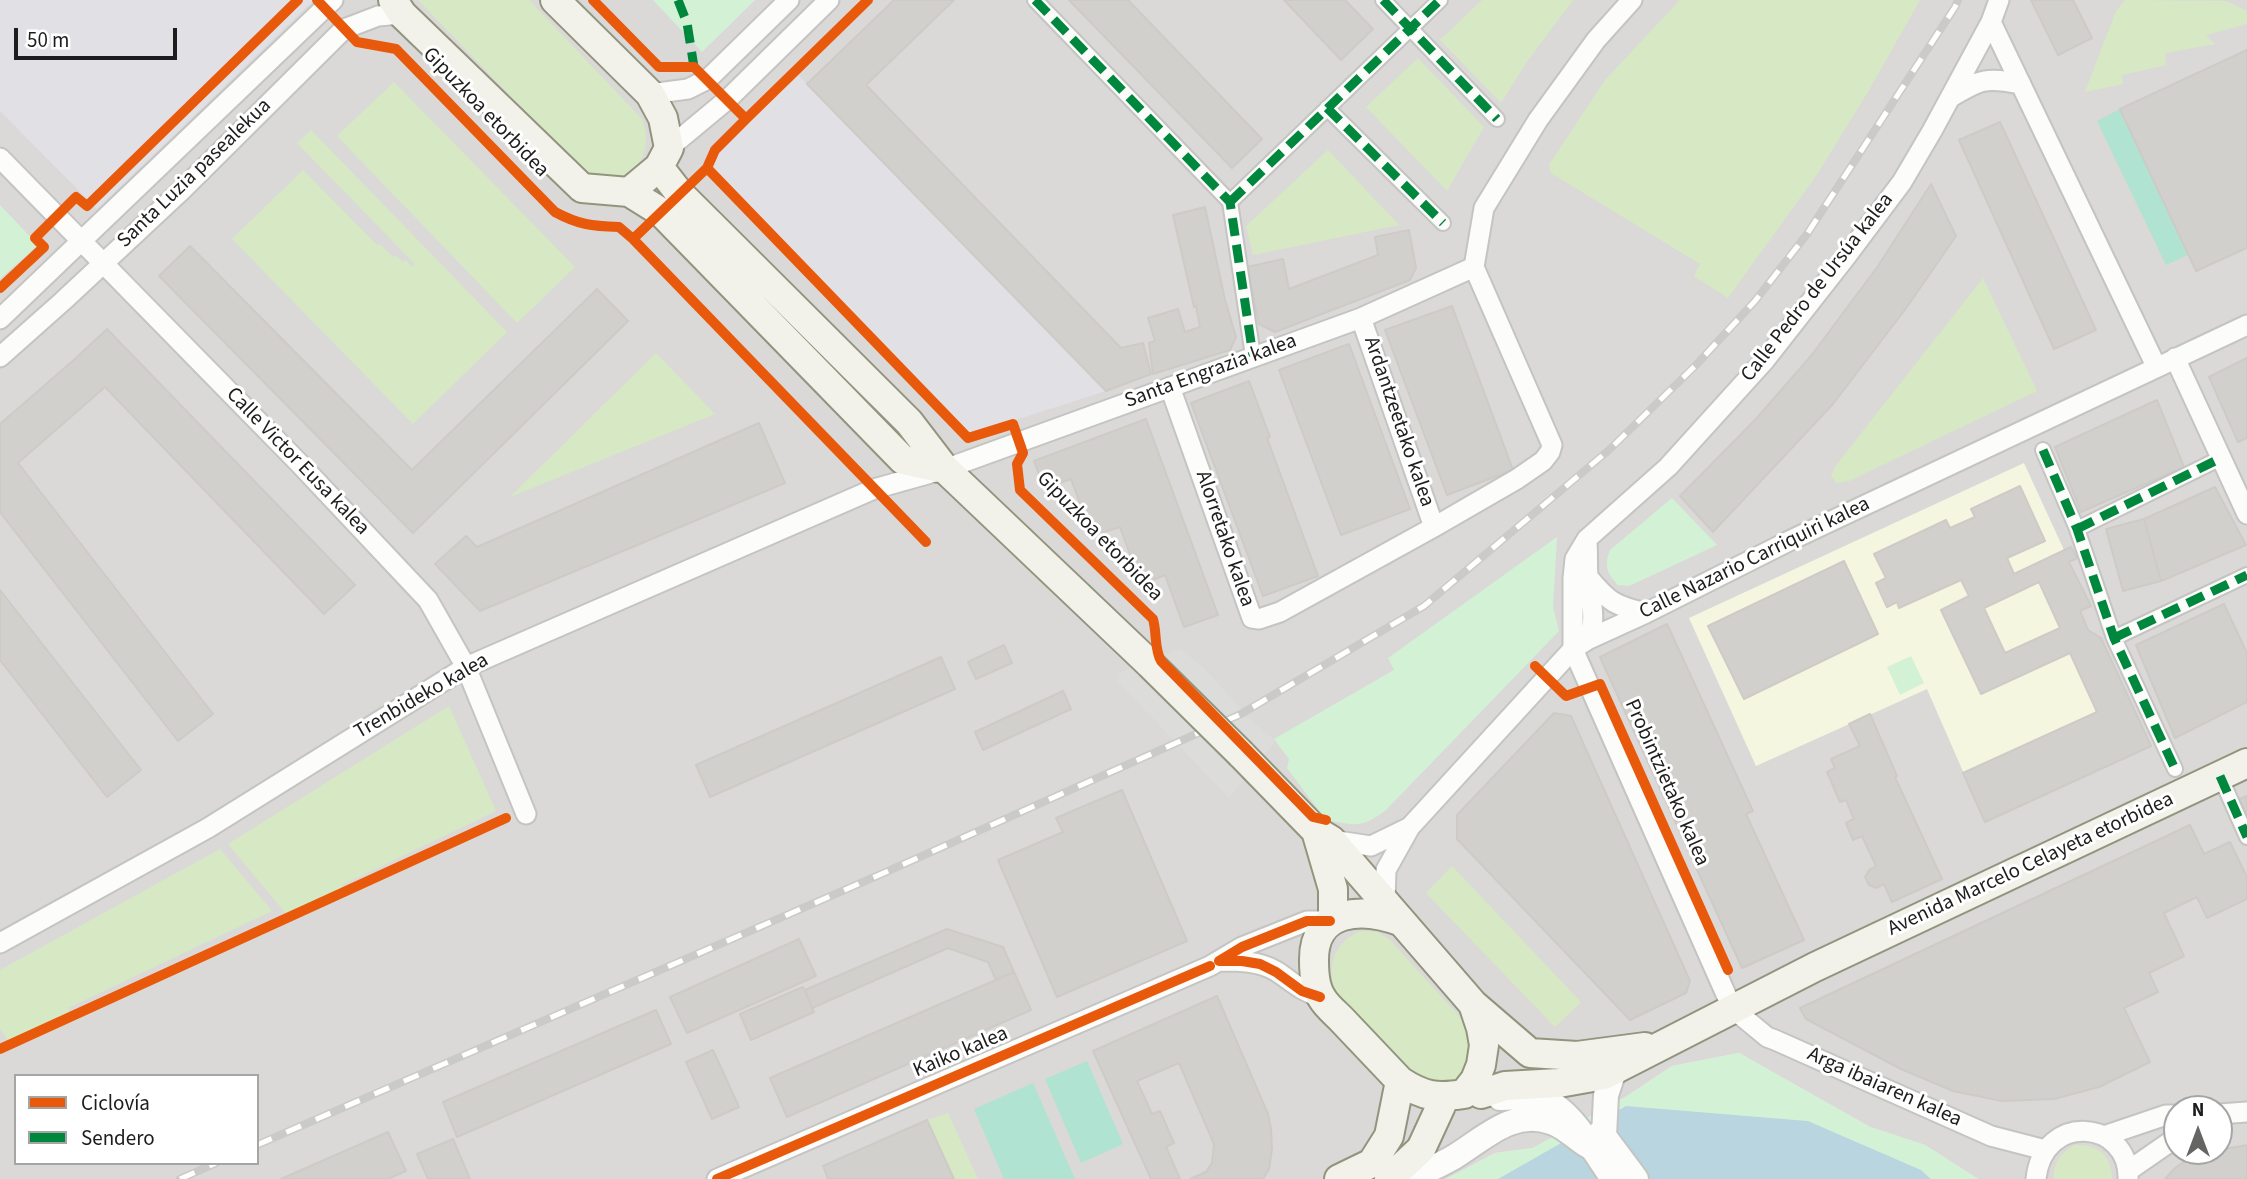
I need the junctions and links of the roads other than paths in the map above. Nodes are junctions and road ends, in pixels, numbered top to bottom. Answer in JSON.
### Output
{"nodes":[{"id":1,"x":333,"y":0,"type":"edge"},
{"id":2,"x":555,"y":0,"type":"edge"},
{"id":3,"x":789,"y":0,"type":"edge"},
{"id":4,"x":829,"y":0,"type":"edge"},
{"id":5,"x":1035,"y":0,"type":"edge"},
{"id":6,"x":1383,"y":0,"type":"edge"},
{"id":7,"x":1440,"y":0,"type":"edge"},
{"id":8,"x":1632,"y":0,"type":"edge"},
{"id":9,"x":1999,"y":0,"type":"edge"},
{"id":10,"x":397,"y":7,"type":"edge"},
{"id":11,"x":1991,"y":22,"type":"junction"},
{"id":12,"x":1410,"y":29,"type":"junction"},
{"id":13,"x":2021,"y":84,"type":"junction"},
{"id":14,"x":650,"y":94,"type":"junction"},
{"id":15,"x":1951,"y":97,"type":"junction"},
{"id":16,"x":1327,"y":108,"type":"junction"},
{"id":17,"x":1497,"y":120,"type":"dead end"},
{"id":18,"x":664,"y":157,"type":"junction"},
{"id":19,"x":0,"y":158,"type":"edge"},
{"id":20,"x":629,"y":192,"type":"junction"},
{"id":21,"x":1230,"y":202,"type":"junction"},
{"id":22,"x":1443,"y":223,"type":"dead end"},
{"id":23,"x":82,"y":241,"type":"junction"},
{"id":24,"x":104,"y":262,"type":"junction"},
{"id":25,"x":1474,"y":267,"type":"junction"},
{"id":26,"x":1361,"y":318,"type":"junction"},
{"id":27,"x":0,"y":319,"type":"edge"},
{"id":28,"x":2247,"y":325,"type":"edge"},
{"id":29,"x":1253,"y":356,"type":"junction"},
{"id":30,"x":0,"y":357,"type":"edge"},
{"id":31,"x":2175,"y":358,"type":"junction"},
{"id":32,"x":2156,"y":366,"type":"junction"},
{"id":33,"x":1170,"y":387,"type":"junction"},
{"id":34,"x":2043,"y":450,"type":"dead end"},
{"id":35,"x":2221,"y":458,"type":"junction"},
{"id":36,"x":945,"y":469,"type":"junction"},
{"id":37,"x":2247,"y":514,"type":"edge"},
{"id":38,"x":1434,"y":527,"type":"junction"},
{"id":39,"x":2077,"y":529,"type":"junction"},
{"id":40,"x":1587,"y":539,"type":"junction"},
{"id":41,"x":1357,"y":568,"type":"joint"},
{"id":42,"x":2247,"y":575,"type":"edge"},
{"id":43,"x":1588,"y":577,"type":"junction"},
{"id":44,"x":1646,"y":613,"type":"junction"},
{"id":45,"x":2114,"y":638,"type":"junction"},
{"id":46,"x":1581,"y":644,"type":"junction"},
{"id":47,"x":466,"y":667,"type":"junction"},
{"id":48,"x":2247,"y":763,"type":"edge"},
{"id":49,"x":2175,"y":769,"type":"dead end"},
{"id":50,"x":2220,"y":776,"type":"junction"},
{"id":51,"x":526,"y":814,"type":"dead end"},
{"id":52,"x":1410,"y":827,"type":"junction"},
{"id":53,"x":1323,"y":835,"type":"junction"},
{"id":54,"x":2247,"y":837,"type":"edge"},
{"id":55,"x":1393,"y":912,"type":"junction"},
{"id":56,"x":1332,"y":920,"type":"junction"},
{"id":57,"x":0,"y":943,"type":"edge"},
{"id":58,"x":1219,"y":961,"type":"junction"},
{"id":59,"x":1320,"y":997,"type":"junction"},
{"id":60,"x":1473,"y":1004,"type":"junction"},
{"id":61,"x":1732,"y":1008,"type":"junction"},
{"id":62,"x":1661,"y":1045,"type":"junction"},
{"id":63,"x":1530,"y":1053,"type":"junction"},
{"id":64,"x":1614,"y":1071,"type":"junction"},
{"id":65,"x":1400,"y":1081,"type":"junction"},
{"id":66,"x":1463,"y":1095,"type":"junction"},
{"id":67,"x":1558,"y":1103,"type":"junction"},
{"id":68,"x":2163,"y":1116,"type":"edge"},
{"id":69,"x":2104,"y":1136,"type":"junction"},
{"id":70,"x":1598,"y":1142,"type":"junction"},
{"id":71,"x":2163,"y":1148,"type":"edge"},
{"id":72,"x":2045,"y":1150,"type":"junction"},
{"id":73,"x":2128,"y":1175,"type":"edge"},
{"id":74,"x":717,"y":1179,"type":"edge"},
{"id":75,"x":1339,"y":1179,"type":"edge"},
{"id":76,"x":1389,"y":1179,"type":"edge"},
{"id":77,"x":1410,"y":1179,"type":"edge"},
{"id":78,"x":1613,"y":1179,"type":"edge"},
{"id":79,"x":1636,"y":1179,"type":"edge"},
{"id":80,"x":2036,"y":1179,"type":"edge"}],
"edges":[{"from":1,"to":23,"type":"street","name":"Santa Luzia pasealekua"},
{"from":2,"to":14,"type":"main road"},
{"from":3,"to":14,"type":"street"},
{"from":4,"to":18,"type":"street"},
{"from":5,"to":21,"type":"street"},
{"from":6,"to":12,"type":"street"},
{"from":7,"to":12,"type":"street"},
{"from":8,"to":25,"type":"street"},
{"from":9,"to":11,"type":"street","name":"Calle Pedro de Ursúa kalea"},
{"from":10,"to":20,"type":"main road"},
{"from":10,"to":24,"type":"street","name":"Santa Luzia pasealekua"},
{"from":11,"to":13,"type":"street"},
{"from":11,"to":15,"type":"street","name":"Calle Pedro de Ursúa kalea"},
{"from":12,"to":16,"type":"street"},
{"from":12,"to":17,"type":"street"},
{"from":13,"to":15,"type":"street"},
{"from":13,"to":32,"type":"street"},
{"from":14,"to":18,"type":"main road"},
{"from":15,"to":40,"type":"street","name":"Calle Pedro de Ursúa kalea"},
{"from":16,"to":21,"type":"street"},
{"from":16,"to":22,"type":"street"},
{"from":18,"to":20,"type":"main road"},
{"from":18,"to":36,"type":"main road"},
{"from":19,"to":23,"type":"street","name":"Calle Victor Eusa kalea"},
{"from":20,"to":36,"type":"main road"},
{"from":21,"to":29,"type":"street"},
{"from":23,"to":24,"type":"street","name":"Calle Victor Eusa kalea"},
{"from":23,"to":27,"type":"street","name":"Santa Luzia pasealekua"},
{"from":24,"to":30,"type":"street","name":"Santa Luzia pasealekua"},
{"from":24,"to":47,"type":"street","name":"Calle Victor Eusa kalea"},
{"from":25,"to":26,"type":"street","name":"Santa Engrazia kalea"},
{"from":25,"to":38,"type":"street","name":"Ardantzeetako kalea"},
{"from":26,"to":29,"type":"street","name":"Santa Engrazia kalea"},
{"from":26,"to":38,"type":"street","name":"Ardantzeetako kalea"},
{"from":28,"to":31,"type":"street","name":"Calle Nazario Carriquiri kalea"},
{"from":29,"to":33,"type":"street","name":"Santa Engrazia kalea"},
{"from":31,"to":32,"type":"street","name":"Calle Nazario Carriquiri kalea"},
{"from":31,"to":35,"type":"street"},
{"from":32,"to":44,"type":"street","name":"Calle Nazario Carriquiri kalea"},
{"from":33,"to":36,"type":"street","name":"Santa Engrazia kalea"},
{"from":33,"to":41,"type":"street","name":"Alorretako kalea"},
{"from":34,"to":39,"type":"street"},
{"from":35,"to":37,"type":"street"},
{"from":35,"to":39,"type":"street"},
{"from":36,"to":47,"type":"street","name":"Trenbideko kalea"},
{"from":36,"to":53,"type":"main road","bridge":true},
{"from":38,"to":41,"type":"street","name":"Ardantzeetako kalea"},
{"from":39,"to":45,"type":"street"},
{"from":40,"to":43,"type":"street"},
{"from":40,"to":46,"type":"street","name":"Calle Pedro de Ursúa kalea"},
{"from":42,"to":45,"type":"street"},
{"from":43,"to":44,"type":"street"},
{"from":43,"to":46,"type":"street"},
{"from":44,"to":46,"type":"street","name":"Calle Nazario Carriquiri kalea"},
{"from":45,"to":49,"type":"street"},
{"from":46,"to":52,"type":"street","name":"Calle Nazario Carriquiri kalea"},
{"from":46,"to":61,"type":"street","name":"Probintzietako kalea"},
{"from":47,"to":51,"type":"street","name":"Calle Victor Eusa kalea"},
{"from":47,"to":57,"type":"street","name":"Trenbideko kalea"},
{"from":48,"to":50,"type":"main road","name":"Avenida Marcelo Celayeta etorbidea"},
{"from":50,"to":54,"type":"street"},
{"from":50,"to":61,"type":"main road","name":"Avenida Marcelo Celayeta etorbidea"},
{"from":52,"to":53,"type":"street","name":"Calle Nazario Carriquiri kalea"},
{"from":52,"to":55,"type":"street","name":"Calle Nazario Carriquiri kalea"},
{"from":53,"to":55,"type":"main road"},
{"from":53,"to":56,"type":"main road"},
{"from":55,"to":56,"type":"main road"},
{"from":55,"to":60,"type":"main road"},
{"from":56,"to":58,"type":"street","name":"Kaiko kalea"},
{"from":56,"to":59,"type":"main road"},
{"from":58,"to":59,"type":"street","name":"Kaiko kalea"},
{"from":58,"to":74,"type":"street","name":"Kaiko kalea"},
{"from":59,"to":65,"type":"main road"},
{"from":60,"to":63,"type":"main road"},
{"from":60,"to":66,"type":"main road"},
{"from":61,"to":62,"type":"main road","name":"Avenida Marcelo Celayeta etorbidea"},
{"from":61,"to":72,"type":"street","name":"Arga ibaiaren kalea"},
{"from":62,"to":63,"type":"main road","name":"Avenida Marcelo Celayeta etorbidea"},
{"from":62,"to":64,"type":"main road","name":"Avenida Marcelo Celayeta etorbidea"},
{"from":63,"to":67,"type":"street"},
{"from":64,"to":67,"type":"main road","name":"Avenida Marcelo Celayeta etorbidea"},
{"from":64,"to":70,"type":"street"},
{"from":65,"to":66,"type":"main road"},
{"from":65,"to":75,"type":"main road"},
{"from":66,"to":67,"type":"main road"},
{"from":66,"to":76,"type":"main road"},
{"from":67,"to":70,"type":"street"},
{"from":67,"to":70,"type":"street"},
{"from":67,"to":77,"type":"street"},
{"from":68,"to":69,"type":"street"},
{"from":69,"to":72,"type":"street"},
{"from":69,"to":73,"type":"street"},
{"from":70,"to":78,"type":"street"},
{"from":70,"to":79,"type":"street"},
{"from":71,"to":73,"type":"street"},
{"from":72,"to":80,"type":"street"}]}
